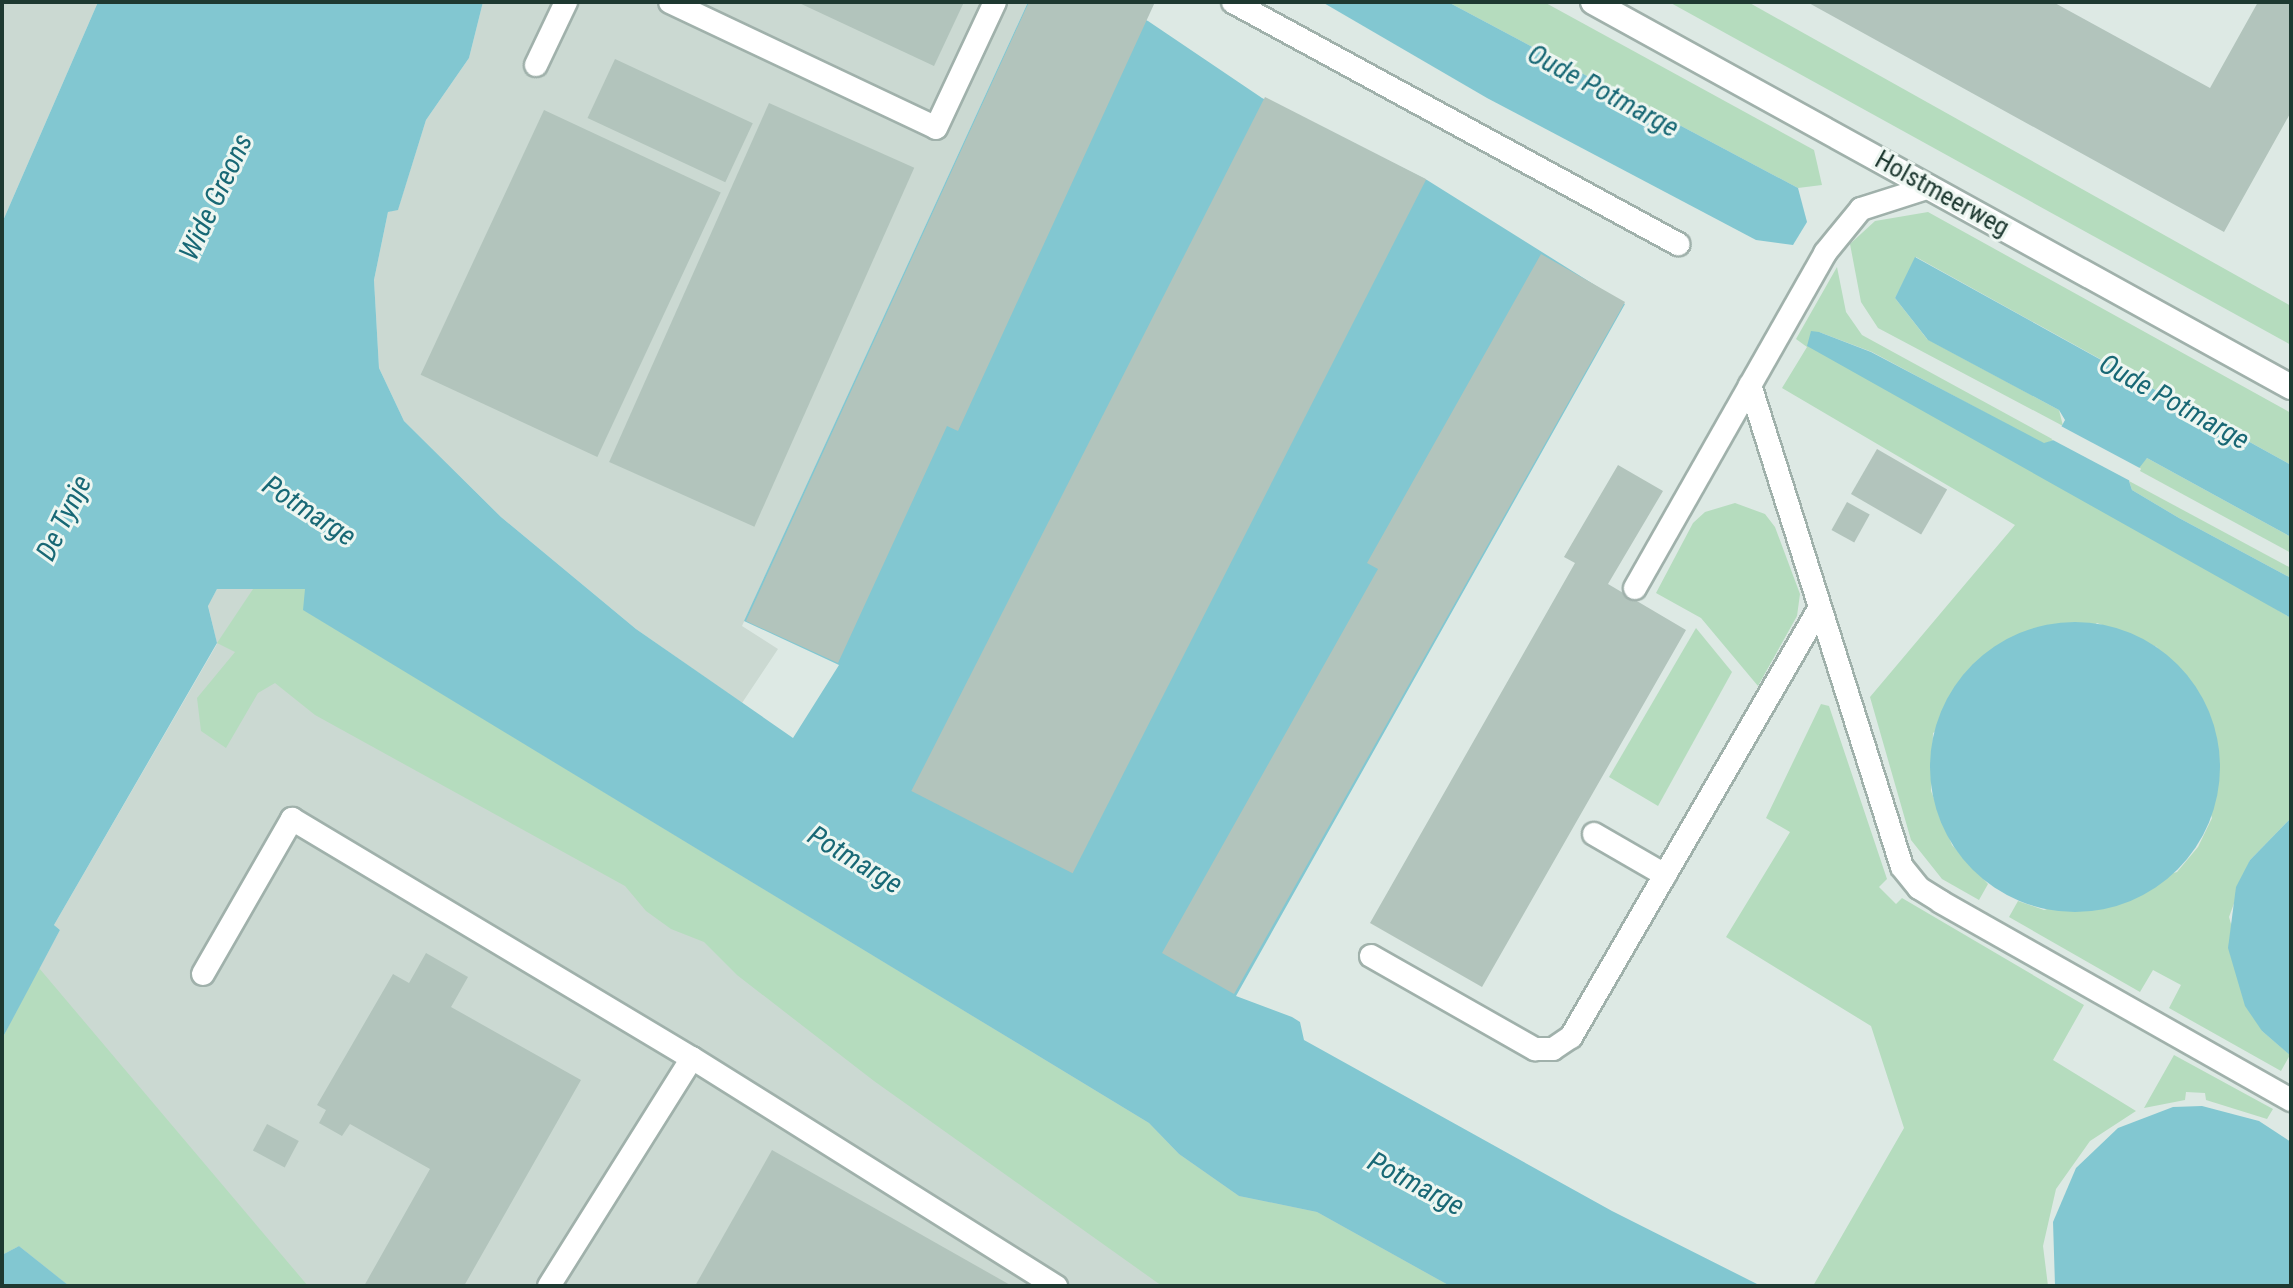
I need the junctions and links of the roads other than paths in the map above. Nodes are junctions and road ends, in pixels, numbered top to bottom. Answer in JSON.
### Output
{"nodes":[{"id":1,"x":566,"y":2,"type":"edge"},
{"id":2,"x":670,"y":2,"type":"edge"},
{"id":3,"x":995,"y":2,"type":"edge"},
{"id":4,"x":1233,"y":2,"type":"edge"},
{"id":5,"x":1593,"y":2,"type":"edge"},
{"id":6,"x":536,"y":65,"type":"dead end"},
{"id":7,"x":1930,"y":187,"type":"junction"},
{"id":8,"x":1678,"y":244,"type":"dead end"},
{"id":9,"x":1750,"y":385,"type":"junction"},
{"id":10,"x":2291,"y":387,"type":"edge"},
{"id":11,"x":1635,"y":588,"type":"dead end"},
{"id":12,"x":1819,"y":609,"type":"junction"},
{"id":13,"x":1594,"y":834,"type":"dead end"},
{"id":14,"x":1665,"y":875,"type":"junction"},
{"id":15,"x":1371,"y":956,"type":"dead end"},
{"id":16,"x":203,"y":974,"type":"dead end"},
{"id":17,"x":692,"y":1058,"type":"junction"},
{"id":18,"x":2291,"y":1100,"type":"edge"},
{"id":19,"x":549,"y":1286,"type":"edge"},
{"id":20,"x":1056,"y":1286,"type":"edge"}],
"edges":[{"from":1,"to":6,"type":"lane"},
{"from":2,"to":3,"type":"lane"},
{"from":4,"to":8,"type":"lane"},
{"from":5,"to":7,"type":"street","name":"Holstmeerweg"},
{"from":7,"to":9,"type":"lane"},
{"from":7,"to":10,"type":"street","name":"Holstmeerweg"},
{"from":9,"to":11,"type":"lane"},
{"from":9,"to":12,"type":"lane"},
{"from":12,"to":14,"type":"lane"},
{"from":12,"to":18,"type":"lane"},
{"from":13,"to":14,"type":"lane"},
{"from":14,"to":15,"type":"lane"},
{"from":16,"to":17,"type":"lane"},
{"from":17,"to":19,"type":"lane"},
{"from":17,"to":20,"type":"lane"}]}
